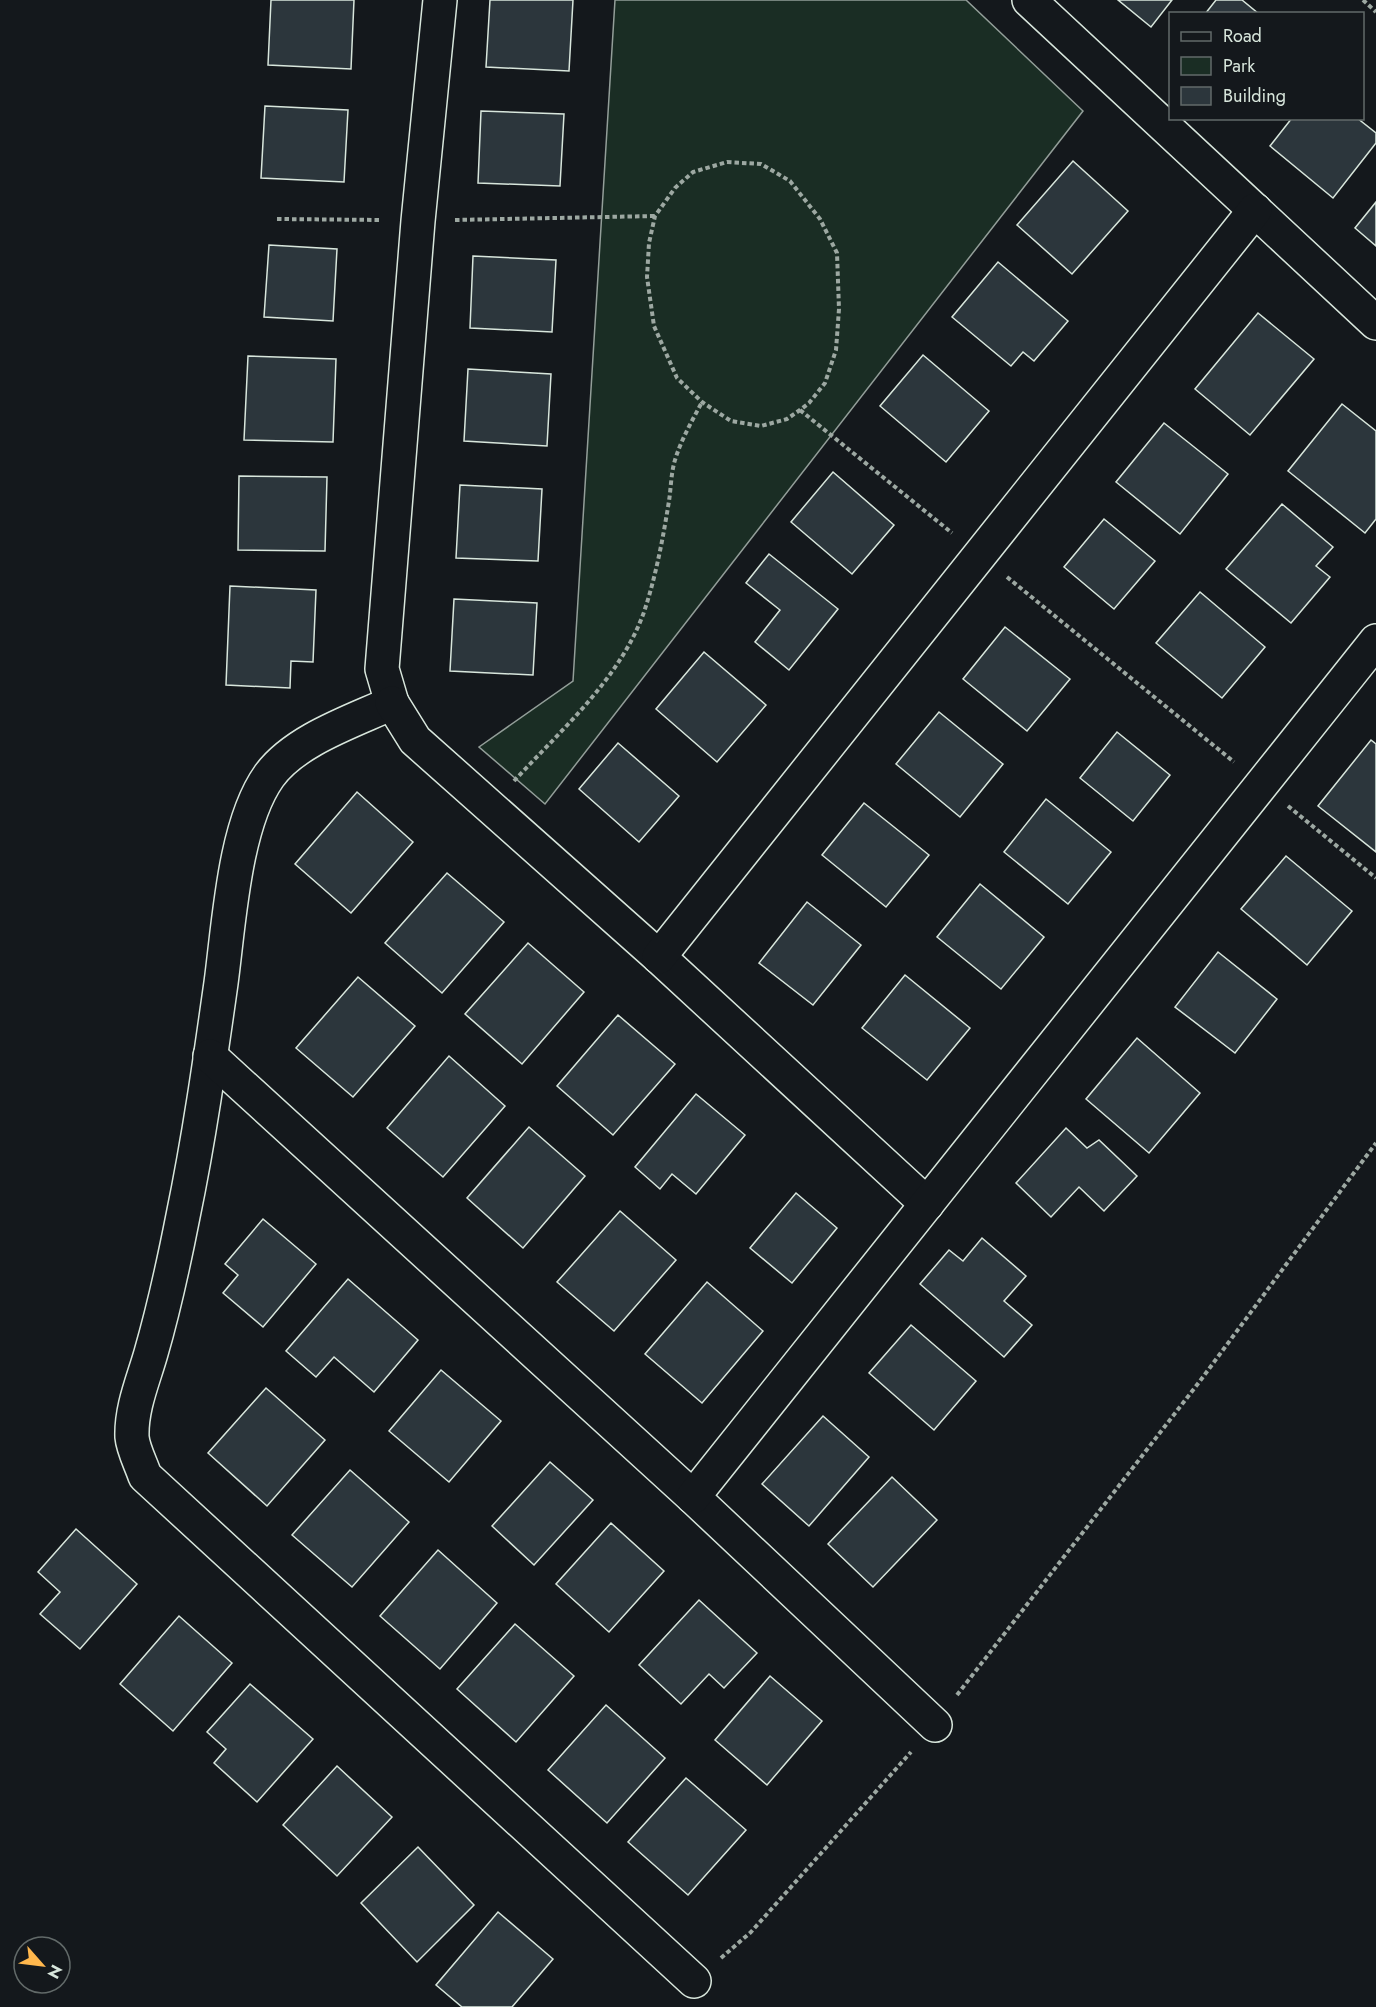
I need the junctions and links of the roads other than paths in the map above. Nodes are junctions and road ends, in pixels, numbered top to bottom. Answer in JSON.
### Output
{"nodes":[{"id":1,"x":440,"y":0,"type":"edge"},
{"id":2,"x":1029,"y":0,"type":"edge"},
{"id":3,"x":1255,"y":210,"type":"junction"},
{"id":4,"x":1376,"y":323,"type":"edge"},
{"id":5,"x":1376,"y":641,"type":"edge"},
{"id":6,"x":392,"y":703,"type":"junction"},
{"id":7,"x":659,"y":957,"type":"junction"},
{"id":8,"x":210,"y":1056,"type":"junction"},
{"id":9,"x":927,"y":1204,"type":"junction"},
{"id":10,"x":693,"y":1497,"type":"junction"},
{"id":11,"x":935,"y":1725,"type":"road end"},
{"id":12,"x":694,"y":1981,"type":"road end"}],
"edges":[{"from":1,"to":6,"type":"street"},
{"from":2,"to":3,"type":"street"},
{"from":3,"to":4,"type":"street"},
{"from":3,"to":7,"type":"street"},
{"from":5,"to":9,"type":"street"},
{"from":6,"to":7,"type":"street"},
{"from":6,"to":8,"type":"street"},
{"from":7,"to":9,"type":"street"},
{"from":8,"to":10,"type":"street"},
{"from":8,"to":12,"type":"street"},
{"from":9,"to":10,"type":"street"},
{"from":10,"to":11,"type":"street"}]}
